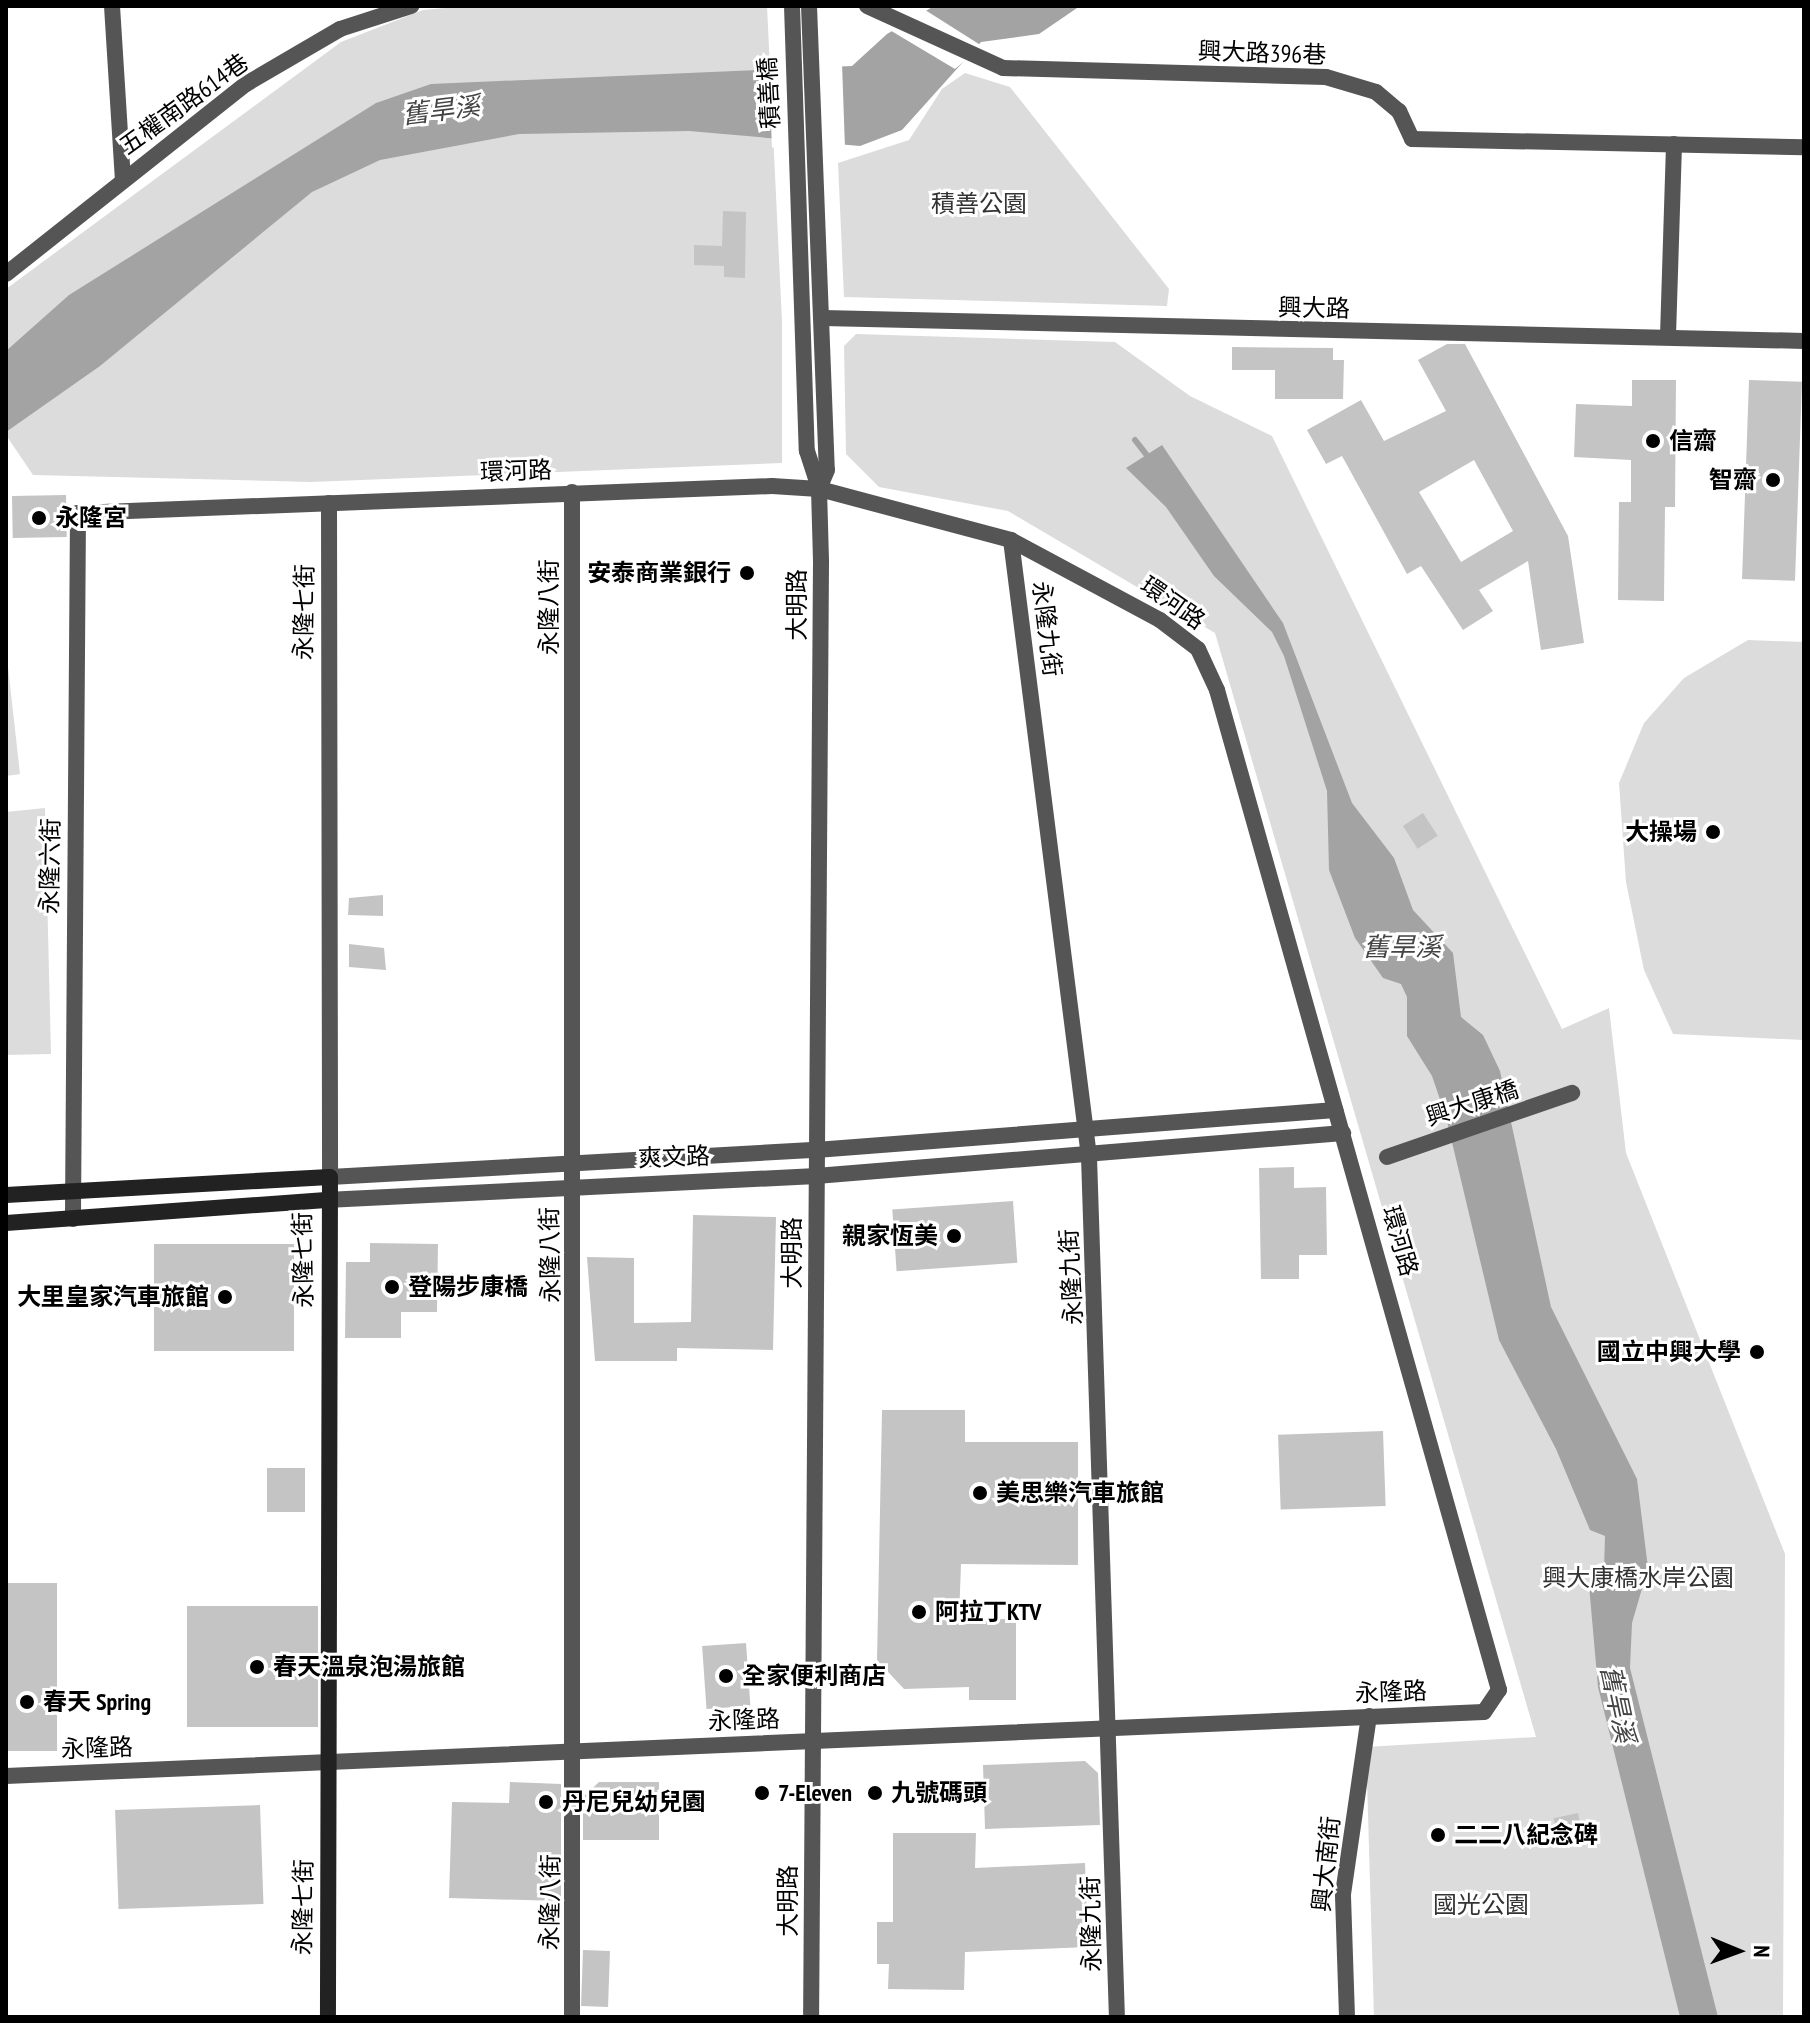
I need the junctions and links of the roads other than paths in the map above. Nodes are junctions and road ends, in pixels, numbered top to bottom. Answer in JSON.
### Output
{"nodes":[{"id":1,"x":112,"y":6,"type":"edge"},
{"id":2,"x":411,"y":6,"type":"edge"},
{"id":3,"x":867,"y":6,"type":"edge"},
{"id":4,"x":791,"y":10,"type":"edge"},
{"id":5,"x":811,"y":10,"type":"edge"},
{"id":6,"x":1674,"y":144,"type":"junction"},
{"id":7,"x":1804,"y":147,"type":"edge"},
{"id":8,"x":817,"y":165,"type":"joint"},
{"id":9,"x":797,"y":168,"type":"joint"},
{"id":10,"x":123,"y":179,"type":"junction"},
{"id":11,"x":6,"y":274,"type":"edge"},
{"id":12,"x":823,"y":318,"type":"junction"},
{"id":13,"x":1668,"y":336,"type":"junction"},
{"id":14,"x":1804,"y":341,"type":"edge"},
{"id":15,"x":819,"y":489,"type":"junction"},
{"id":16,"x":572,"y":492,"type":"junction"},
{"id":17,"x":329,"y":503,"type":"junction"},
{"id":18,"x":78,"y":513,"type":"joint"},
{"id":19,"x":1011,"y":540,"type":"junction"},
{"id":20,"x":1572,"y":1093,"type":"dead end"},
{"id":21,"x":1335,"y":1110,"type":"junction"},
{"id":22,"x":1085,"y":1131,"type":"junction"},
{"id":23,"x":1343,"y":1133,"type":"junction"},
{"id":24,"x":816,"y":1150,"type":"junction"},
{"id":25,"x":1089,"y":1157,"type":"junction"},
{"id":26,"x":1387,"y":1157,"type":"dead end"},
{"id":27,"x":573,"y":1160,"type":"junction"},
{"id":28,"x":816,"y":1176,"type":"junction"},
{"id":29,"x":330,"y":1177,"type":"junction"},
{"id":30,"x":574,"y":1184,"type":"junction"},
{"id":31,"x":72,"y":1191,"type":"junction"},
{"id":32,"x":6,"y":1195,"type":"edge"},
{"id":33,"x":326,"y":1200,"type":"junction"},
{"id":34,"x":73,"y":1219,"type":"junction"},
{"id":35,"x":6,"y":1223,"type":"edge"},
{"id":36,"x":1484,"y":1712,"type":"joint"},
{"id":37,"x":1369,"y":1716,"type":"junction"},
{"id":38,"x":1110,"y":1725,"type":"junction"},
{"id":39,"x":812,"y":1741,"type":"junction"},
{"id":40,"x":576,"y":1751,"type":"junction"},
{"id":41,"x":329,"y":1765,"type":"junction"},
{"id":42,"x":6,"y":1776,"type":"edge"},
{"id":43,"x":328,"y":2017,"type":"edge"},
{"id":44,"x":572,"y":2017,"type":"edge"},
{"id":45,"x":811,"y":2017,"type":"edge"},
{"id":46,"x":1117,"y":2017,"type":"edge"},
{"id":47,"x":1347,"y":2017,"type":"edge"}],
"edges":[{"from":1,"to":10,"type":"street"},
{"from":2,"to":10,"type":"street","name":"五權南路614巷"},
{"from":3,"to":6,"type":"street","name":"興大路396巷"},
{"from":4,"to":9,"type":"street","name":"積善橋"},
{"from":5,"to":8,"type":"street","name":"積善橋"},
{"from":6,"to":7,"type":"street","name":"興大路396巷"},
{"from":6,"to":13,"type":"street"},
{"from":8,"to":12,"type":"street","name":"大明路"},
{"from":9,"to":15,"type":"street","name":"大明路"},
{"from":10,"to":11,"type":"street","name":"五權南路614巷"},
{"from":12,"to":13,"type":"street","name":"興大路"},
{"from":12,"to":15,"type":"street","name":"大明路"},
{"from":13,"to":14,"type":"street","name":"興大路"},
{"from":15,"to":16,"type":"street","name":"環河路"},
{"from":15,"to":19,"type":"street","name":"環河路"},
{"from":15,"to":24,"type":"street","name":"大明路"},
{"from":16,"to":17,"type":"street","name":"環河路"},
{"from":16,"to":27,"type":"street","name":"永隆八街"},
{"from":17,"to":18,"type":"street","name":"環河路"},
{"from":17,"to":29,"type":"street","name":"永隆七街"},
{"from":18,"to":31,"type":"street","name":"永隆六街"},
{"from":19,"to":21,"type":"street","name":"環河路"},
{"from":19,"to":22,"type":"street","name":"永隆九街"},
{"from":20,"to":26,"type":"street","name":"興大康橋"},
{"from":21,"to":22,"type":"street","name":"爽文路"},
{"from":21,"to":23,"type":"street","name":"環河路"},
{"from":22,"to":24,"type":"street","name":"爽文路"},
{"from":22,"to":25,"type":"street","name":"永隆九街"},
{"from":23,"to":25,"type":"street","name":"爽文路"},
{"from":23,"to":36,"type":"street","name":"環河路"},
{"from":24,"to":27,"type":"street","name":"爽文路"},
{"from":24,"to":28,"type":"street","name":"大明路"},
{"from":25,"to":28,"type":"street","name":"爽文路"},
{"from":25,"to":38,"type":"street","name":"永隆九街"},
{"from":27,"to":29,"type":"street","name":"爽文路"},
{"from":27,"to":30,"type":"street","name":"永隆八街"},
{"from":28,"to":30,"type":"street","name":"爽文路"},
{"from":28,"to":39,"type":"street","name":"大明路"},
{"from":29,"to":31,"type":"street","name":"爽文路"},
{"from":29,"to":33,"type":"street","name":"永隆七街"},
{"from":30,"to":33,"type":"street","name":"爽文路"},
{"from":30,"to":40,"type":"street","name":"永隆八街"},
{"from":31,"to":32,"type":"street","name":"爽文路"},
{"from":31,"to":34,"type":"street","name":"永隆六街"},
{"from":33,"to":34,"type":"street","name":"爽文路"},
{"from":33,"to":41,"type":"street","name":"永隆七街"},
{"from":34,"to":35,"type":"street","name":"爽文路"},
{"from":36,"to":37,"type":"street","name":"永隆路"},
{"from":37,"to":38,"type":"street","name":"永隆路"},
{"from":37,"to":47,"type":"street","name":"興大南街"},
{"from":38,"to":39,"type":"street","name":"永隆路"},
{"from":38,"to":46,"type":"street","name":"永隆九街"},
{"from":39,"to":40,"type":"street","name":"永隆路"},
{"from":39,"to":45,"type":"street","name":"大明路"},
{"from":40,"to":41,"type":"street","name":"永隆路"},
{"from":40,"to":44,"type":"street","name":"永隆八街"},
{"from":41,"to":42,"type":"street","name":"永隆路"},
{"from":41,"to":43,"type":"street","name":"永隆七街"}]}
